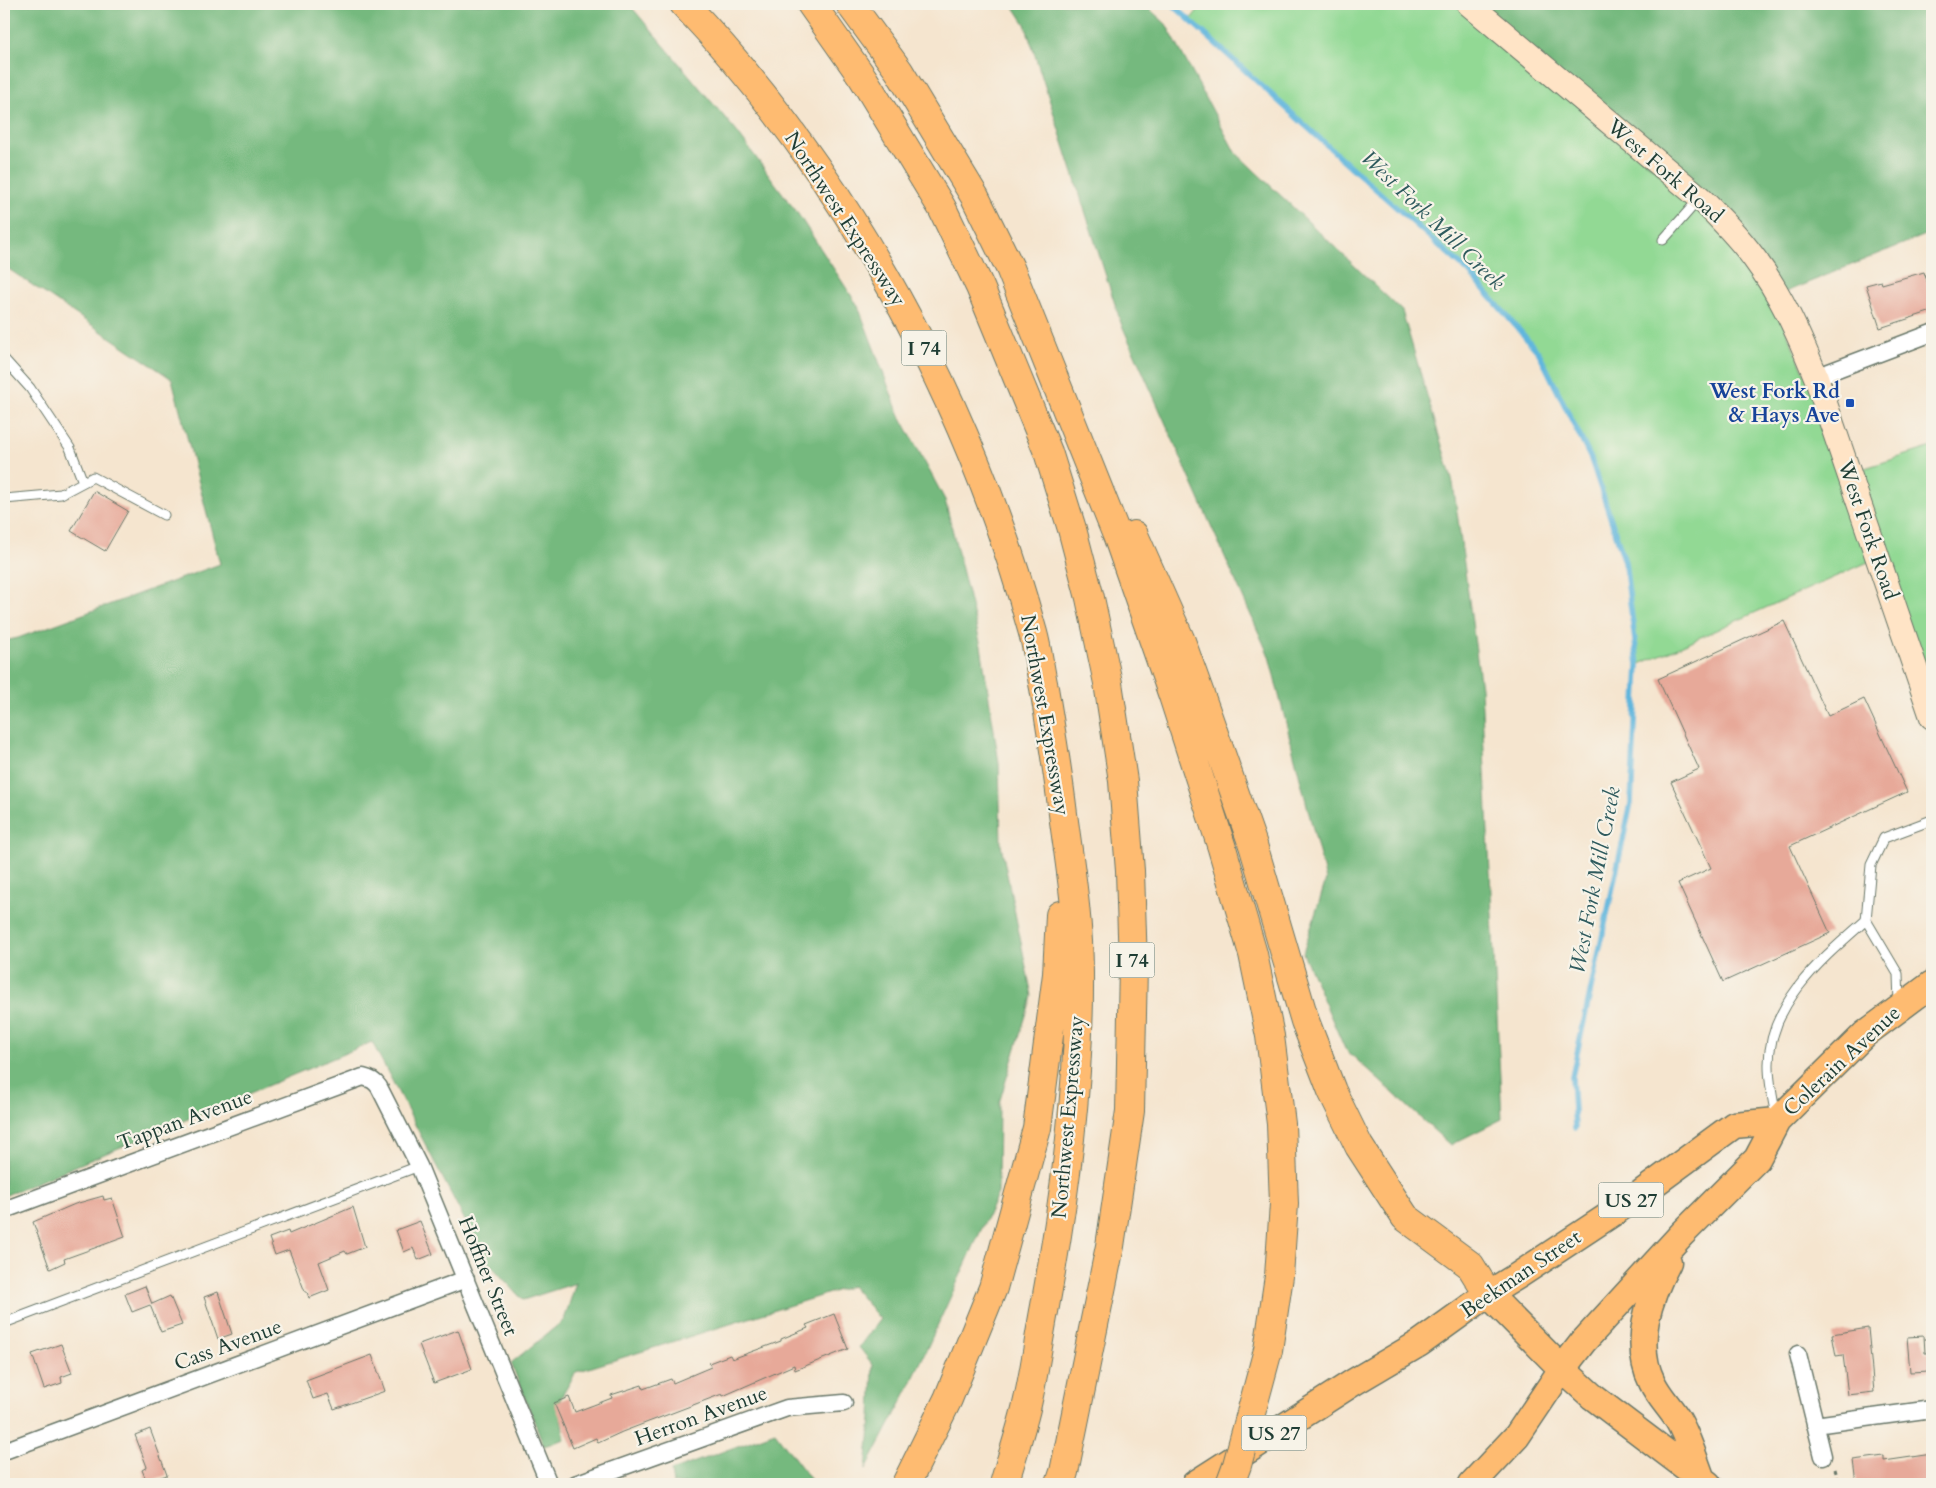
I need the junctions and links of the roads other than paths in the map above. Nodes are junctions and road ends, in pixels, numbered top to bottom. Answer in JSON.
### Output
{"nodes":[{"id":1,"x":684,"y":4,"type":"edge"},
{"id":2,"x":811,"y":4,"type":"edge"},
{"id":3,"x":850,"y":4,"type":"edge"},
{"id":4,"x":1469,"y":4,"type":"edge"},
{"id":5,"x":1700,"y":198,"type":"junction"},
{"id":6,"x":1663,"y":240,"type":"dead end"},
{"id":7,"x":1932,"y":333,"type":"edge"},
{"id":8,"x":4,"y":359,"type":"edge"},
{"id":9,"x":1816,"y":377,"type":"junction"},
{"id":10,"x":1080,"y":438,"type":"junction"},
{"id":11,"x":84,"y":482,"type":"junction"},
{"id":12,"x":4,"y":499,"type":"edge"},
{"id":13,"x":164,"y":515,"type":"dead end"},
{"id":14,"x":1932,"y":718,"type":"edge"},
{"id":15,"x":1054,"y":746,"type":"junction"},
{"id":16,"x":1932,"y":820,"type":"edge"},
{"id":17,"x":1866,"y":920,"type":"junction"},
{"id":18,"x":1932,"y":984,"type":"edge"},
{"id":19,"x":1932,"y":1004,"type":"edge"},
{"id":20,"x":1900,"y":1007,"type":"junction"},
{"id":21,"x":379,"y":1087,"type":"joint"},
{"id":22,"x":1776,"y":1121,"type":"junction"},
{"id":23,"x":420,"y":1166,"type":"junction"},
{"id":24,"x":4,"y":1210,"type":"edge"},
{"id":25,"x":1682,"y":1234,"type":"junction"},
{"id":26,"x":466,"y":1279,"type":"junction"},
{"id":27,"x":1488,"y":1294,"type":"junction"},
{"id":28,"x":4,"y":1323,"type":"edge"},
{"id":29,"x":1798,"y":1354,"type":"dead end"},
{"id":30,"x":1562,"y":1369,"type":"junction"},
{"id":31,"x":844,"y":1403,"type":"dead end"},
{"id":32,"x":1932,"y":1409,"type":"edge"},
{"id":33,"x":1815,"y":1426,"type":"junction"},
{"id":34,"x":4,"y":1451,"type":"edge"},
{"id":35,"x":1823,"y":1456,"type":"dead end"},
{"id":36,"x":1062,"y":1478,"type":"edge"},
{"id":37,"x":1705,"y":1481,"type":"edge"},
{"id":38,"x":549,"y":1484,"type":"edge"},
{"id":39,"x":575,"y":1484,"type":"edge"},
{"id":40,"x":906,"y":1484,"type":"edge"},
{"id":41,"x":1004,"y":1484,"type":"edge"},
{"id":42,"x":1195,"y":1484,"type":"edge"},
{"id":43,"x":1230,"y":1484,"type":"edge"},
{"id":44,"x":1472,"y":1484,"type":"edge"}],
"edges":[{"from":1,"to":15,"type":"highway","name":"Northwest Expressway","number":"I 74"},
{"from":2,"to":36,"type":"highway","number":"I 74"},
{"from":3,"to":10,"type":"highway"},
{"from":4,"to":5,"type":"street","name":"West Fork Road"},
{"from":5,"to":6,"type":"lane"},
{"from":5,"to":9,"type":"street","name":"West Fork Road"},
{"from":7,"to":9,"type":"street"},
{"from":8,"to":11,"type":"lane"},
{"from":9,"to":14,"type":"street","name":"West Fork Road"},
{"from":10,"to":27,"type":"highway"},
{"from":10,"to":43,"type":"highway","bridge":true},
{"from":11,"to":12,"type":"lane"},
{"from":11,"to":13,"type":"lane"},
{"from":15,"to":40,"type":"highway"},
{"from":15,"to":41,"type":"highway","name":"Northwest Expressway","number":"I 74"},
{"from":16,"to":17,"type":"lane"},
{"from":17,"to":20,"type":"lane"},
{"from":17,"to":22,"type":"lane"},
{"from":18,"to":20,"type":"main road","name":"Colerain Avenue","number":"US 27"},
{"from":19,"to":20,"type":"main road"},
{"from":20,"to":22,"type":"main road","name":"Colerain Avenue","number":"US 27"},
{"from":21,"to":23,"type":"street","name":"Hoffner Street"},
{"from":21,"to":24,"type":"street","name":"Tappan Avenue"},
{"from":22,"to":25,"type":"main road","number":"US 27"},
{"from":22,"to":27,"type":"main road","name":"Beekman Street","number":"US 27"},
{"from":23,"to":26,"type":"street","name":"Hoffner Street"},
{"from":23,"to":28,"type":"lane"},
{"from":25,"to":30,"type":"main road","number":"US 27"},
{"from":25,"to":37,"type":"main road"},
{"from":26,"to":34,"type":"street","name":"Cass Avenue"},
{"from":26,"to":38,"type":"street","name":"Hoffner Street"},
{"from":27,"to":30,"type":"main road"},
{"from":27,"to":42,"type":"main road","name":"Beekman Street","number":"US 27"},
{"from":29,"to":33,"type":"street"},
{"from":30,"to":37,"type":"main road"},
{"from":30,"to":44,"type":"main road","number":"US 27"},
{"from":31,"to":39,"type":"street","name":"Herron Avenue"},
{"from":32,"to":33,"type":"street"},
{"from":33,"to":35,"type":"street"}]}
